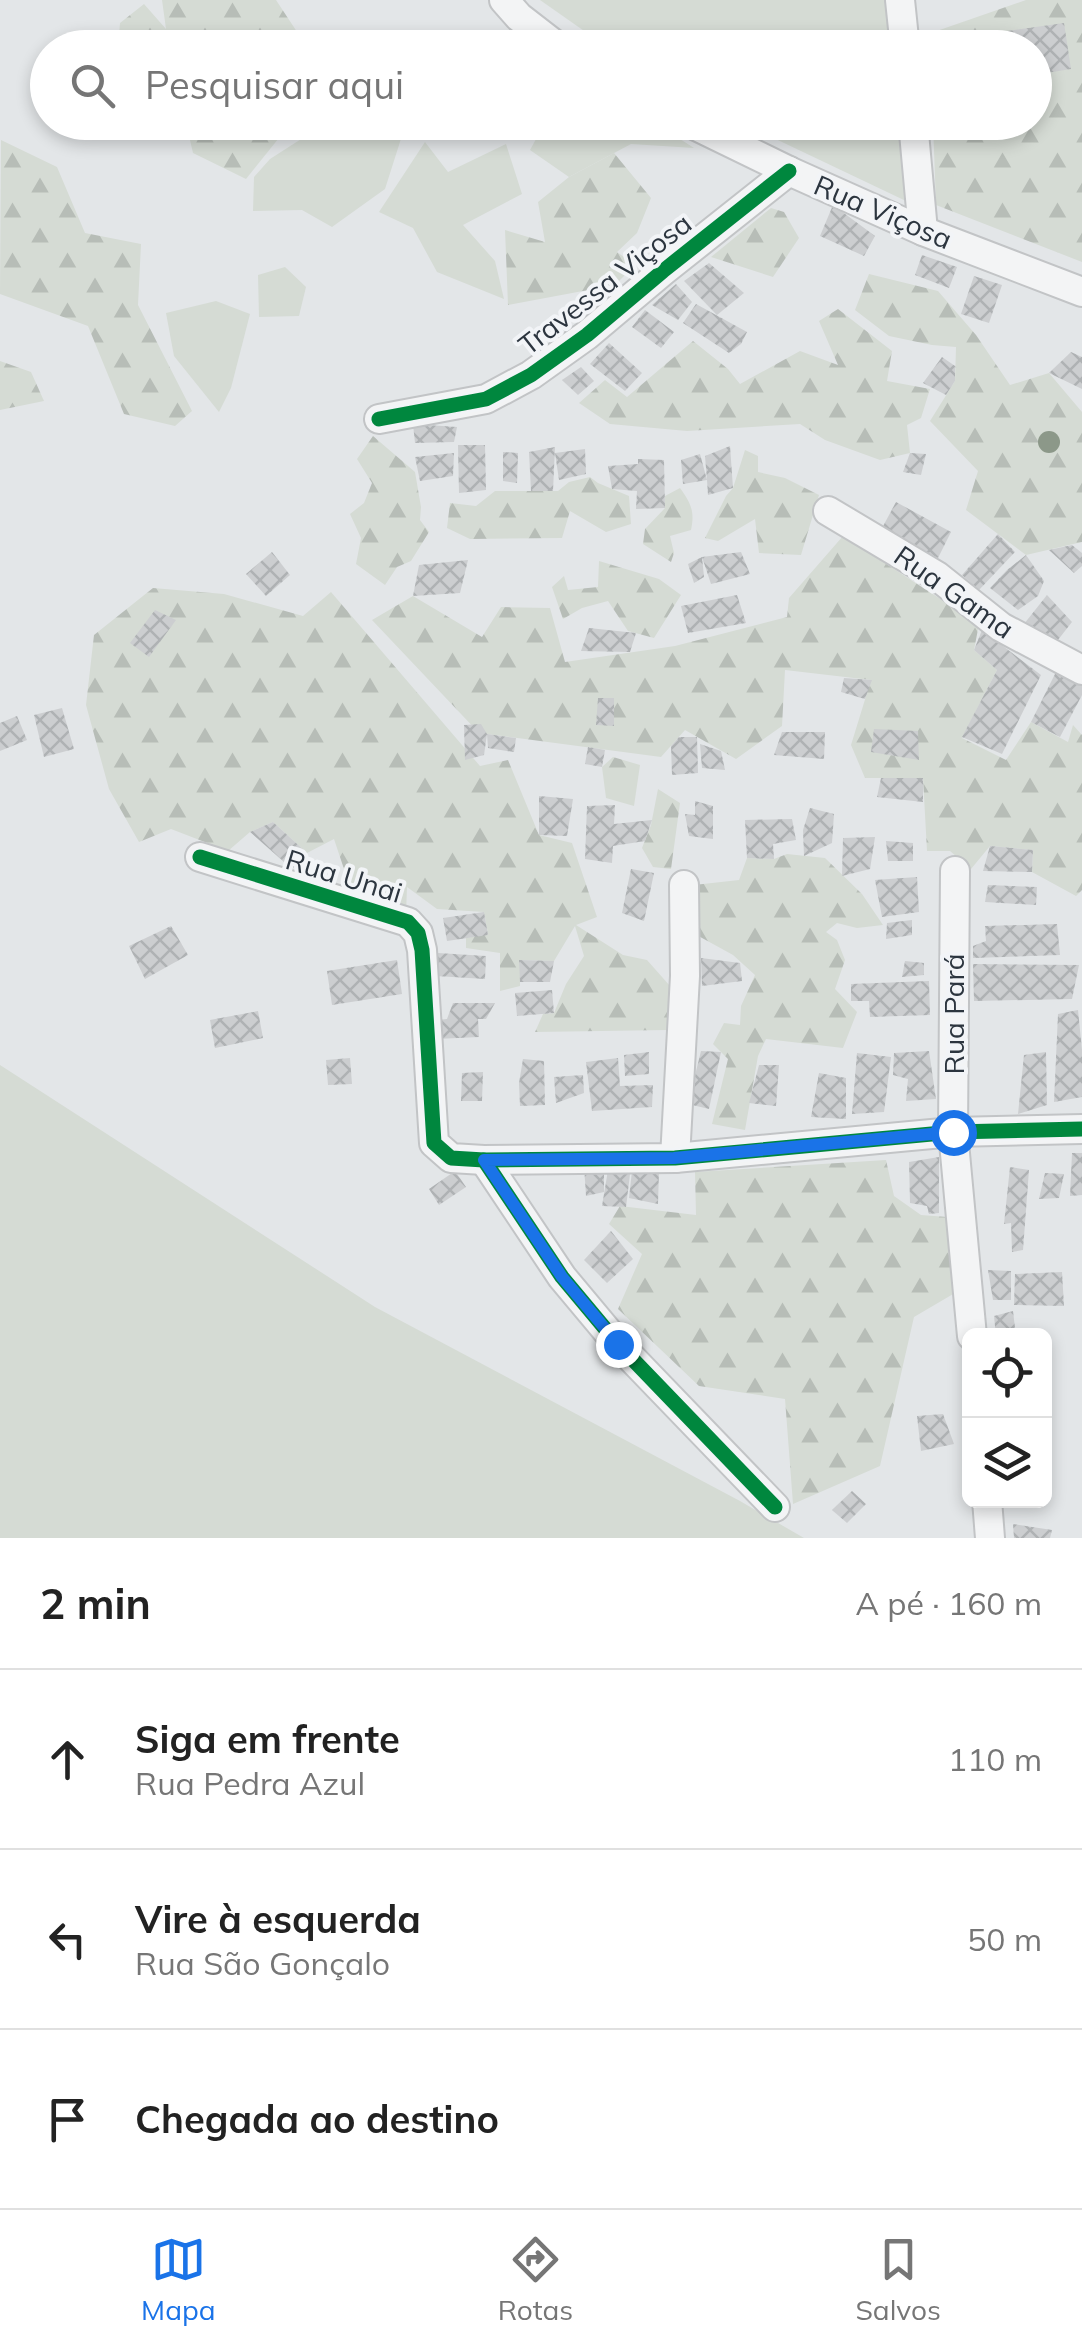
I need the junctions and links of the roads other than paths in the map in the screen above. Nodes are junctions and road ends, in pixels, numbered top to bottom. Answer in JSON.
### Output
{"nodes":[{"id":1,"x":504,"y":0,"type":"edge"},
{"id":2,"x":900,"y":0,"type":"edge"},
{"id":3,"x":536,"y":30,"type":"edge"},
{"id":4,"x":903,"y":30,"type":"edge"},
{"id":5,"x":724,"y":140,"type":"edge"},
{"id":6,"x":914,"y":140,"type":"edge"},
{"id":7,"x":789,"y":172,"type":"junction"},
{"id":8,"x":923,"y":231,"type":"junction"},
{"id":9,"x":1082,"y":292,"type":"edge"},
{"id":10,"x":378,"y":419,"type":"dead end"},
{"id":11,"x":828,"y":511,"type":"dead end"},
{"id":12,"x":1082,"y":670,"type":"edge"},
{"id":13,"x":200,"y":857,"type":"dead end"},
{"id":14,"x":955,"y":871,"type":"dead end"},
{"id":15,"x":684,"y":885,"type":"dead end"},
{"id":16,"x":1082,"y":1128,"type":"edge"},
{"id":17,"x":953,"y":1132,"type":"junction"},
{"id":18,"x":674,"y":1158,"type":"junction"},
{"id":19,"x":484,"y":1160,"type":"junction"},
{"id":20,"x":971,"y":1328,"type":"edge"},
{"id":21,"x":775,"y":1507,"type":"dead end"},
{"id":22,"x":988,"y":1508,"type":"edge"},
{"id":23,"x":990,"y":1538,"type":"edge"}],
"edges":[{"from":1,"to":3,"type":"street"},
{"from":2,"to":4,"type":"street"},
{"from":5,"to":7,"type":"street","name":"Rua Viçosa"},
{"from":6,"to":8,"type":"street"},
{"from":7,"to":8,"type":"street","name":"Rua Viçosa"},
{"from":7,"to":10,"type":"street","name":"Travessa Viçosa"},
{"from":8,"to":9,"type":"street","name":"Rua Viçosa"},
{"from":11,"to":12,"type":"street","name":"Rua Gama"},
{"from":13,"to":19,"type":"street","name":"Rua Unai"},
{"from":14,"to":17,"type":"street","name":"Rua Pará"},
{"from":15,"to":18,"type":"street"},
{"from":16,"to":17,"type":"street"},
{"from":17,"to":18,"type":"street"},
{"from":17,"to":20,"type":"street","name":"Rua Pará"},
{"from":18,"to":19,"type":"street"},
{"from":19,"to":21,"type":"street"},
{"from":22,"to":23,"type":"street"}]}
